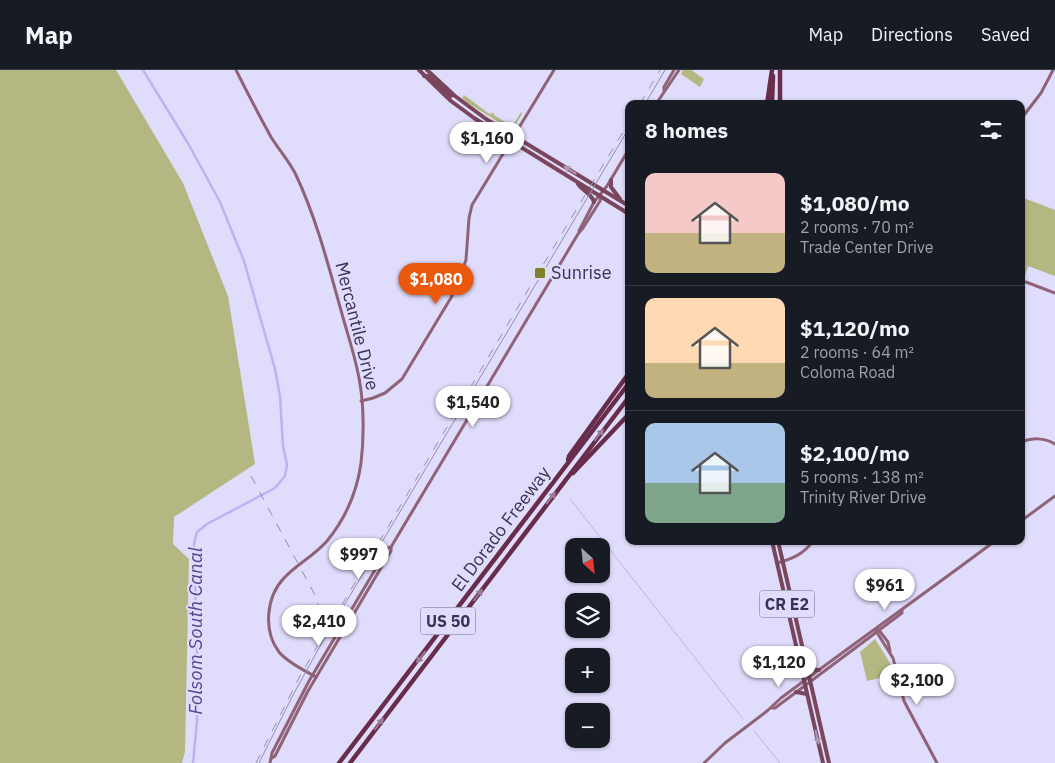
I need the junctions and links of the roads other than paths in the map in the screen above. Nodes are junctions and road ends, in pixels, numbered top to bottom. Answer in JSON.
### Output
{"nodes":[{"id":1,"x":236,"y":70,"type":"edge"},
{"id":2,"x":419,"y":70,"type":"edge"},
{"id":3,"x":423,"y":70,"type":"edge"},
{"id":4,"x":554,"y":70,"type":"edge"},
{"id":5,"x":674,"y":70,"type":"edge"},
{"id":6,"x":679,"y":70,"type":"edge"},
{"id":7,"x":772,"y":70,"type":"edge"},
{"id":8,"x":780,"y":70,"type":"edge"},
{"id":9,"x":1053,"y":70,"type":"edge"},
{"id":10,"x":428,"y":71,"type":"edge"},
{"id":11,"x":424,"y":76,"type":"junction"},
{"id":12,"x":664,"y":90,"type":"junction"},
{"id":13,"x":457,"y":98,"type":"junction"},
{"id":14,"x":658,"y":100,"type":"edge"},
{"id":15,"x":767,"y":100,"type":"edge"},
{"id":16,"x":772,"y":100,"type":"edge"},
{"id":17,"x":780,"y":100,"type":"edge"},
{"id":18,"x":1025,"y":114,"type":"edge"},
{"id":19,"x":514,"y":136,"type":"junction"},
{"id":20,"x":511,"y":141,"type":"junction"},
{"id":21,"x":625,"y":156,"type":"edge"},
{"id":22,"x":611,"y":180,"type":"junction"},
{"id":23,"x":577,"y":182,"type":"junction"},
{"id":24,"x":604,"y":190,"type":"junction"},
{"id":25,"x":601,"y":196,"type":"junction"},
{"id":26,"x":621,"y":201,"type":"junction"},
{"id":27,"x":594,"y":202,"type":"junction"},
{"id":28,"x":625,"y":204,"type":"edge"},
{"id":29,"x":625,"y":212,"type":"edge"},
{"id":30,"x":578,"y":234,"type":"junction"},
{"id":31,"x":1026,"y":282,"type":"dead end"},
{"id":32,"x":1055,"y":293,"type":"edge"},
{"id":33,"x":625,"y":379,"type":"edge"},
{"id":34,"x":625,"y":389,"type":"edge"},
{"id":35,"x":361,"y":401,"type":"junction"},
{"id":36,"x":625,"y":402,"type":"edge"},
{"id":37,"x":625,"y":418,"type":"edge"},
{"id":38,"x":1025,"y":441,"type":"edge"},
{"id":39,"x":1055,"y":444,"type":"edge"},
{"id":40,"x":566,"y":466,"type":"junction"},
{"id":41,"x":571,"y":474,"type":"junction"},
{"id":42,"x":1055,"y":496,"type":"edge"},
{"id":43,"x":1025,"y":519,"type":"edge"},
{"id":44,"x":773,"y":545,"type":"edge"},
{"id":45,"x":779,"y":545,"type":"edge"},
{"id":46,"x":809,"y":545,"type":"edge"},
{"id":47,"x":990,"y":545,"type":"edge"},
{"id":48,"x":783,"y":561,"type":"junction"},
{"id":49,"x":777,"y":562,"type":"junction"},
{"id":50,"x":877,"y":630,"type":"junction"},
{"id":51,"x":808,"y":669,"type":"junction"},
{"id":52,"x":819,"y":670,"type":"junction"},
{"id":53,"x":314,"y":676,"type":"junction"},
{"id":54,"x":810,"y":679,"type":"junction"},
{"id":55,"x":804,"y":684,"type":"junction"},
{"id":56,"x":796,"y":692,"type":"junction"},
{"id":57,"x":807,"y":694,"type":"junction"},
{"id":58,"x":771,"y":708,"type":"junction"},
{"id":59,"x":270,"y":763,"type":"edge"},
{"id":60,"x":339,"y":763,"type":"edge"},
{"id":61,"x":350,"y":763,"type":"edge"},
{"id":62,"x":704,"y":763,"type":"edge"},
{"id":63,"x":823,"y":763,"type":"edge"},
{"id":64,"x":829,"y":763,"type":"edge"},
{"id":65,"x":937,"y":763,"type":"edge"}],
"edges":[{"from":1,"to":35,"type":"street","name":"Mercantile Drive"},
{"from":2,"to":11,"type":"main road"},
{"from":3,"to":10,"type":"main road"},
{"from":4,"to":19,"type":"street"},
{"from":5,"to":12,"type":"street"},
{"from":6,"to":12,"type":"street"},
{"from":7,"to":15,"type":"highway"},
{"from":7,"to":16,"type":"highway"},
{"from":8,"to":17,"type":"highway"},
{"from":9,"to":18,"type":"street"},
{"from":10,"to":13,"type":"main road"},
{"from":11,"to":13,"type":"main road"},
{"from":11,"to":20,"type":"main road"},
{"from":12,"to":14,"type":"street"},
{"from":13,"to":19,"type":"main road"},
{"from":19,"to":20,"type":"street"},
{"from":24,"to":19,"type":"main road","one_way":true},
{"from":20,"to":23,"type":"main road"},
{"from":20,"to":35,"type":"street"},
{"from":21,"to":22,"type":"street"},
{"from":22,"to":24,"type":"street"},
{"from":22,"to":26,"type":"main road"},
{"from":23,"to":25,"type":"main road"},
{"from":23,"to":27,"type":"main road"},
{"from":24,"to":25,"type":"street"},
{"from":24,"to":26,"type":"main road"},
{"from":25,"to":27,"type":"street"},
{"from":25,"to":29,"type":"main road"},
{"from":25,"to":30,"type":"street"},
{"from":26,"to":28,"type":"main road"},
{"from":27,"to":30,"type":"street"},
{"from":30,"to":53,"type":"street"},
{"from":31,"to":32,"type":"street"},
{"from":33,"to":40,"type":"highway"},
{"from":34,"to":40,"type":"highway","name":"El Dorado Freeway","number":"US 50"},
{"from":35,"to":53,"type":"street","name":"Mercantile Drive"},
{"from":41,"to":36,"type":"highway","name":"El Dorado Freeway","one_way":true},
{"from":37,"to":41,"type":"highway"},
{"from":38,"to":39,"type":"street"},
{"from":40,"to":60,"type":"highway","name":"El Dorado Freeway","number":"US 50","one_way":true},
{"from":61,"to":41,"type":"highway","name":"El Dorado Freeway","number":"US 50","one_way":true},
{"from":42,"to":43,"type":"street"},
{"from":44,"to":49,"type":"main road","number":"CR E2"},
{"from":45,"to":48,"type":"main road","number":"CR E2"},
{"from":46,"to":48,"type":"street"},
{"from":47,"to":50,"type":"street"},
{"from":48,"to":49,"type":"street"},
{"from":48,"to":51,"type":"main road","number":"CR E2"},
{"from":49,"to":55,"type":"main road","number":"CR E2"},
{"from":50,"to":52,"type":"street"},
{"from":50,"to":54,"type":"street"},
{"from":50,"to":65,"type":"street"},
{"from":51,"to":52,"type":"main road"},
{"from":51,"to":54,"type":"main road","number":"CR E2"},
{"from":52,"to":54,"type":"street"},
{"from":53,"to":59,"type":"street"},
{"from":54,"to":55,"type":"street"},
{"from":54,"to":64,"type":"main road","number":"CR E2"},
{"from":55,"to":56,"type":"street"},
{"from":55,"to":57,"type":"main road","number":"CR E2"},
{"from":55,"to":58,"type":"street"},
{"from":56,"to":57,"type":"main road"},
{"from":56,"to":58,"type":"street"},
{"from":57,"to":63,"type":"main road","number":"CR E2","one_way":true},
{"from":58,"to":62,"type":"street"}]}
